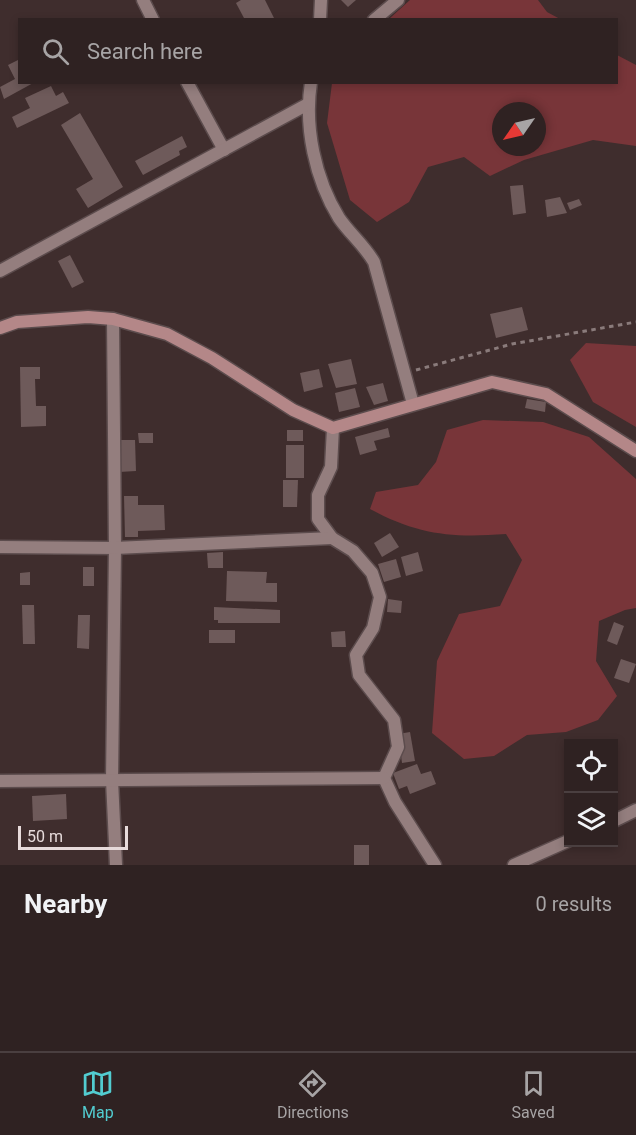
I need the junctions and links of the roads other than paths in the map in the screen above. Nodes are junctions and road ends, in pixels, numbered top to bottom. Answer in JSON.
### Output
{"nodes":[{"id":1,"x":142,"y":0,"type":"edge"},
{"id":2,"x":321,"y":0,"type":"edge"},
{"id":3,"x":398,"y":0,"type":"edge"},
{"id":4,"x":152,"y":18,"type":"edge"},
{"id":5,"x":320,"y":18,"type":"edge"},
{"id":6,"x":376,"y":18,"type":"edge"},
{"id":7,"x":188,"y":84,"type":"edge"},
{"id":8,"x":311,"y":84,"type":"edge"},
{"id":9,"x":308,"y":104,"type":"junction"},
{"id":10,"x":224,"y":150,"type":"junction"},
{"id":11,"x":0,"y":271,"type":"edge"},
{"id":12,"x":113,"y":319,"type":"junction"},
{"id":13,"x":0,"y":328,"type":"edge"},
{"id":14,"x":413,"y":404,"type":"junction"},
{"id":15,"x":333,"y":428,"type":"junction"},
{"id":16,"x":636,"y":451,"type":"edge"},
{"id":17,"x":332,"y":538,"type":"junction"},
{"id":18,"x":0,"y":547,"type":"edge"},
{"id":19,"x":116,"y":548,"type":"junction"},
{"id":20,"x":384,"y":778,"type":"junction"},
{"id":21,"x":112,"y":780,"type":"junction"},
{"id":22,"x":0,"y":781,"type":"edge"},
{"id":23,"x":636,"y":810,"type":"edge"},
{"id":24,"x":618,"y":818,"type":"edge"},
{"id":25,"x":564,"y":843,"type":"edge"},
{"id":26,"x":116,"y":865,"type":"edge"},
{"id":27,"x":435,"y":865,"type":"edge"},
{"id":28,"x":514,"y":865,"type":"edge"}],
"edges":[{"from":1,"to":4,"type":"street"},
{"from":2,"to":5,"type":"street"},
{"from":3,"to":6,"type":"street"},
{"from":7,"to":10,"type":"street"},
{"from":8,"to":9,"type":"street"},
{"from":9,"to":10,"type":"street"},
{"from":9,"to":14,"type":"street"},
{"from":10,"to":11,"type":"street"},
{"from":12,"to":13,"type":"street"},
{"from":12,"to":15,"type":"street"},
{"from":12,"to":19,"type":"street"},
{"from":14,"to":15,"type":"street"},
{"from":14,"to":16,"type":"street"},
{"from":15,"to":17,"type":"street"},
{"from":17,"to":19,"type":"street"},
{"from":17,"to":20,"type":"street"},
{"from":18,"to":19,"type":"street"},
{"from":19,"to":21,"type":"street"},
{"from":20,"to":21,"type":"street"},
{"from":20,"to":27,"type":"street"},
{"from":21,"to":22,"type":"street"},
{"from":21,"to":26,"type":"street"},
{"from":23,"to":24,"type":"street"},
{"from":25,"to":28,"type":"street"}]}
